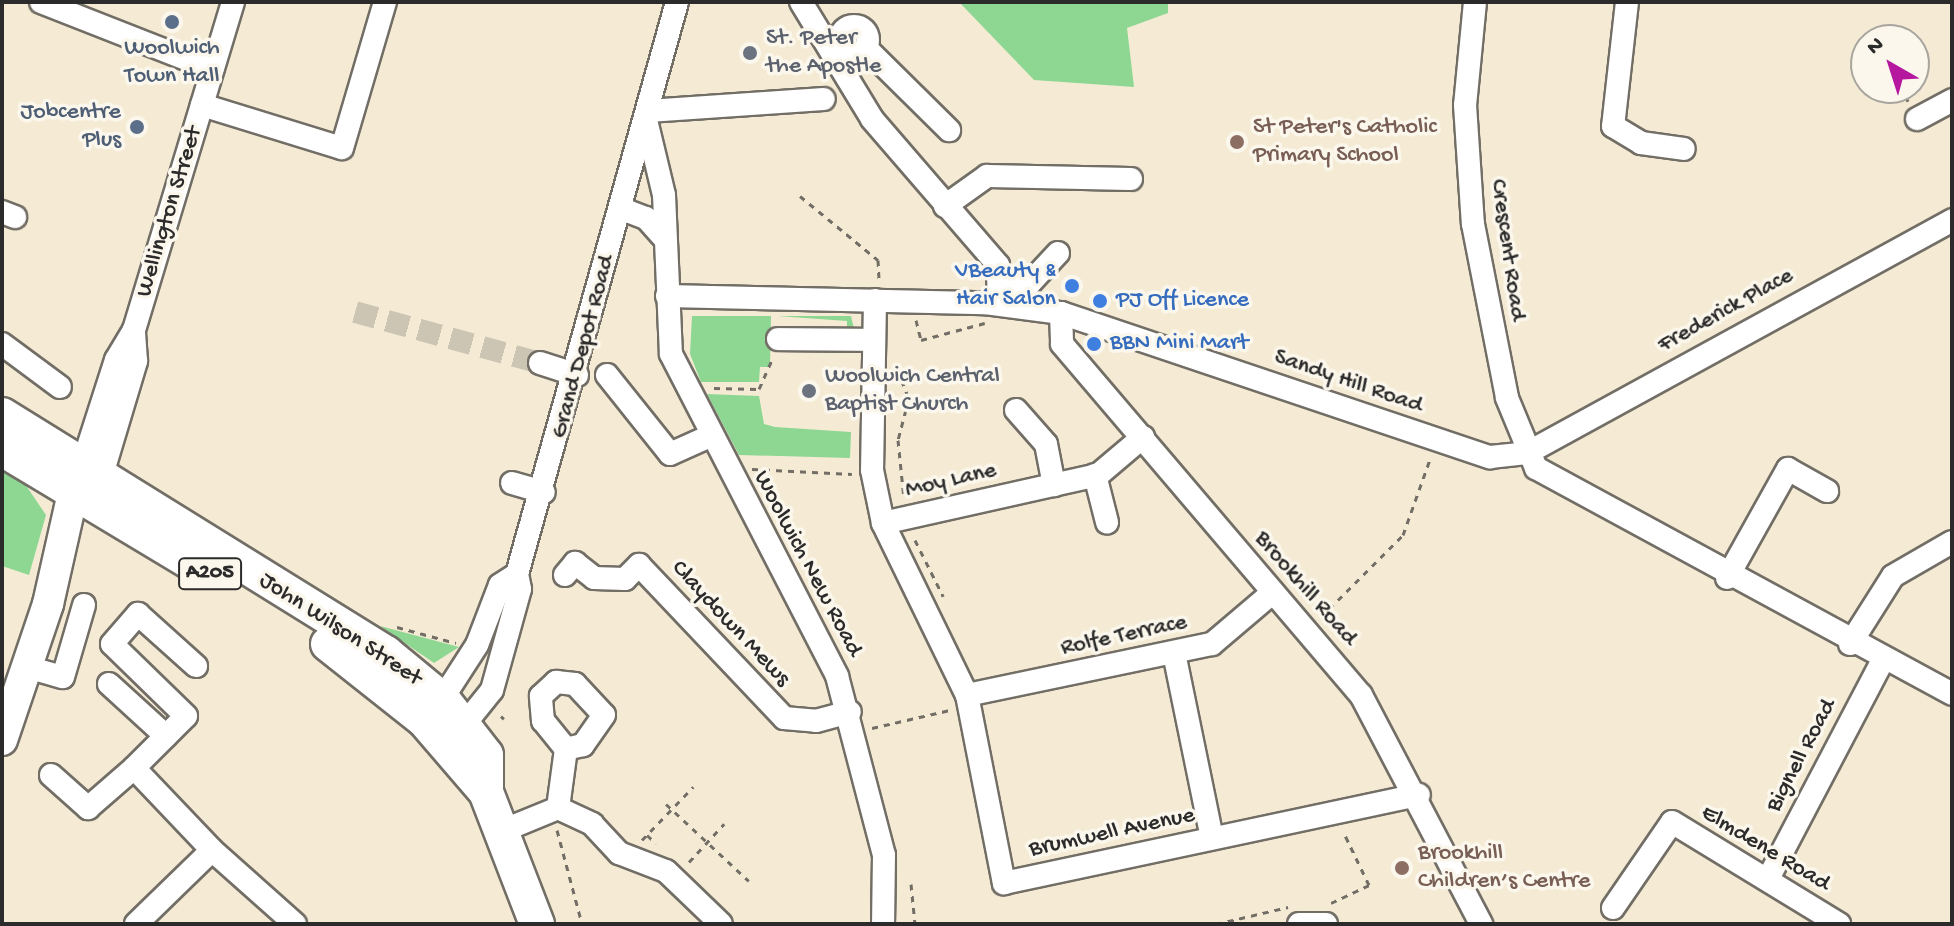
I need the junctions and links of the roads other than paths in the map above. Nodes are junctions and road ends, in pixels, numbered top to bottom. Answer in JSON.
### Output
{"nodes":[{"id":1,"x":41,"y":2,"type":"edge"},
{"id":2,"x":233,"y":2,"type":"edge"},
{"id":3,"x":385,"y":2,"type":"edge"},
{"id":4,"x":801,"y":2,"type":"edge"},
{"id":5,"x":1475,"y":2,"type":"edge"},
{"id":6,"x":1627,"y":2,"type":"edge"},
{"id":7,"x":672,"y":7,"type":"edge"},
{"id":8,"x":835,"y":51,"type":"junction"},
{"id":9,"x":212,"y":69,"type":"junction"},
{"id":10,"x":824,"y":99,"type":"dead end"},
{"id":11,"x":1952,"y":100,"type":"edge"},
{"id":12,"x":202,"y":105,"type":"junction"},
{"id":13,"x":647,"y":115,"type":"junction"},
{"id":14,"x":1917,"y":119,"type":"dead end"},
{"id":15,"x":949,"y":130,"type":"dead end"},
{"id":16,"x":1684,"y":149,"type":"dead end"},
{"id":17,"x":1131,"y":179,"type":"dead end"},
{"id":18,"x":945,"y":206,"type":"junction"},
{"id":19,"x":622,"y":209,"type":"junction"},
{"id":20,"x":1952,"y":220,"type":"edge"},
{"id":21,"x":662,"y":236,"type":"junction"},
{"id":22,"x":1058,"y":253,"type":"dead end"},
{"id":23,"x":667,"y":296,"type":"junction"},
{"id":24,"x":996,"y":298,"type":"junction"},
{"id":25,"x":877,"y":300,"type":"junction"},
{"id":26,"x":1061,"y":313,"type":"junction"},
{"id":27,"x":874,"y":340,"type":"junction"},
{"id":28,"x":2,"y":344,"type":"edge"},
{"id":29,"x":776,"y":346,"type":"road end"},
{"id":30,"x":540,"y":363,"type":"tunnel mouth"},
{"id":31,"x":577,"y":375,"type":"junction"},
{"id":32,"x":607,"y":375,"type":"dead end"},
{"id":33,"x":60,"y":387,"type":"dead end"},
{"id":34,"x":1016,"y":410,"type":"dead end"},
{"id":35,"x":2,"y":415,"type":"edge"},
{"id":36,"x":710,"y":436,"type":"junction"},
{"id":37,"x":1143,"y":437,"type":"junction"},
{"id":38,"x":2,"y":449,"type":"edge"},
{"id":39,"x":1527,"y":453,"type":"junction"},
{"id":40,"x":1095,"y":475,"type":"junction"},
{"id":41,"x":512,"y":483,"type":"dead end"},
{"id":42,"x":1054,"y":485,"type":"junction"},
{"id":43,"x":87,"y":486,"type":"junction"},
{"id":44,"x":1827,"y":491,"type":"dead end"},
{"id":45,"x":544,"y":492,"type":"junction"},
{"id":46,"x":893,"y":521,"type":"junction"},
{"id":47,"x":1107,"y":522,"type":"dead end"},
{"id":48,"x":1952,"y":542,"type":"edge"},
{"id":49,"x":517,"y":574,"type":"junction"},
{"id":50,"x":565,"y":575,"type":"dead end"},
{"id":51,"x":1727,"y":578,"type":"junction"},
{"id":52,"x":1273,"y":592,"type":"junction"},
{"id":53,"x":84,"y":605,"type":"dead end"},
{"id":54,"x":1850,"y":644,"type":"junction"},
{"id":55,"x":1174,"y":653,"type":"junction"},
{"id":56,"x":1883,"y":660,"type":"junction"},
{"id":57,"x":196,"y":666,"type":"dead end"},
{"id":58,"x":27,"y":667,"type":"junction"},
{"id":59,"x":109,"y":684,"type":"dead end"},
{"id":60,"x":1952,"y":694,"type":"edge"},
{"id":61,"x":9,"y":696,"type":"edge"},
{"id":62,"x":968,"y":700,"type":"junction"},
{"id":63,"x":852,"y":722,"type":"junction"},
{"id":64,"x":445,"y":723,"type":"junction"},
{"id":65,"x":166,"y":736,"type":"junction"},
{"id":66,"x":2,"y":740,"type":"edge"},
{"id":67,"x":566,"y":749,"type":"dead end"},
{"id":68,"x":134,"y":768,"type":"junction"},
{"id":69,"x":51,"y":775,"type":"dead end"},
{"id":70,"x":1419,"y":795,"type":"junction"},
{"id":71,"x":555,"y":810,"type":"junction"},
{"id":72,"x":502,"y":831,"type":"junction"},
{"id":73,"x":1212,"y":838,"type":"junction"},
{"id":74,"x":212,"y":850,"type":"junction"},
{"id":75,"x":1769,"y":877,"type":"junction"},
{"id":76,"x":1613,"y":908,"type":"dead end"},
{"id":77,"x":1324,"y":914,"type":"edge"},
{"id":78,"x":1298,"y":915,"type":"edge"},
{"id":79,"x":136,"y":924,"type":"edge"},
{"id":80,"x":295,"y":924,"type":"edge"},
{"id":81,"x":537,"y":924,"type":"edge"},
{"id":82,"x":721,"y":924,"type":"edge"},
{"id":83,"x":883,"y":924,"type":"edge"},
{"id":84,"x":1481,"y":924,"type":"edge"},
{"id":85,"x":1839,"y":924,"type":"edge"}],
"edges":[{"from":1,"to":9,"type":"street"},
{"from":2,"to":9,"type":"street","name":"Wellington Street"},
{"from":3,"to":12,"type":"street"},
{"from":4,"to":8,"type":"street"},
{"from":5,"to":39,"type":"street","name":"Crescent Road"},
{"from":6,"to":16,"type":"street"},
{"from":7,"to":13,"type":"street","name":"Woolwich New Road"},
{"from":8,"to":15,"type":"street"},
{"from":8,"to":18,"type":"street"},
{"from":9,"to":12,"type":"street","name":"Wellington Street"},
{"from":10,"to":13,"type":"street"},
{"from":11,"to":14,"type":"street"},
{"from":12,"to":43,"type":"street","name":"Wellington Street"},
{"from":13,"to":19,"type":"street","name":"Grand Depot Road"},
{"from":13,"to":21,"type":"street","name":"Woolwich New Road"},
{"from":17,"to":18,"type":"street"},
{"from":18,"to":24,"type":"street"},
{"from":19,"to":21,"type":"street"},
{"from":19,"to":31,"type":"street","name":"Grand Depot Road"},
{"from":20,"to":39,"type":"street","name":"Frederick Place"},
{"from":21,"to":23,"type":"street","name":"Woolwich New Road"},
{"from":22,"to":24,"type":"street"},
{"from":23,"to":25,"type":"street","name":"Sandy Hill Road"},
{"from":23,"to":36,"type":"street","name":"Woolwich New Road"},
{"from":24,"to":25,"type":"street","name":"Sandy Hill Road"},
{"from":24,"to":26,"type":"street","name":"Sandy Hill Road"},
{"from":25,"to":27,"type":"street","name":"Moy Lane"},
{"from":26,"to":37,"type":"street","name":"Brookhill Road"},
{"from":26,"to":39,"type":"street","name":"Sandy Hill Road"},
{"from":27,"to":29,"type":"street"},
{"from":27,"to":46,"type":"street","name":"Moy Lane"},
{"from":28,"to":33,"type":"street"},
{"from":30,"to":31,"type":"street"},
{"from":31,"to":45,"type":"street","name":"Grand Depot Road"},
{"from":32,"to":36,"type":"street"},
{"from":34,"to":42,"type":"street"},
{"from":35,"to":43,"type":"highway","name":"John Wilson Street","number":"A205"},
{"from":36,"to":63,"type":"street","name":"Woolwich New Road"},
{"from":37,"to":40,"type":"street","name":"Moy Lane"},
{"from":37,"to":52,"type":"street","name":"Brookhill Road"},
{"from":38,"to":43,"type":"highway","name":"John Wilson Street","number":"A205"},
{"from":39,"to":51,"type":"street"},
{"from":40,"to":42,"type":"street","name":"Moy Lane"},
{"from":40,"to":47,"type":"street"},
{"from":41,"to":45,"type":"street"},
{"from":42,"to":46,"type":"street","name":"Moy Lane"},
{"from":43,"to":58,"type":"main road","name":"Wellington Street"},
{"from":43,"to":64,"type":"highway","name":"John Wilson Street","number":"A205"},
{"from":44,"to":51,"type":"street"},
{"from":45,"to":49,"type":"street","name":"Grand Depot Road"},
{"from":46,"to":62,"type":"street"},
{"from":48,"to":54,"type":"street"},
{"from":49,"to":64,"type":"street","name":"Grand Depot Road"},
{"from":49,"to":64,"type":"street","name":"Grand Depot Road"},
{"from":50,"to":63,"type":"street","name":"Claydown Mews"},
{"from":51,"to":54,"type":"street"},
{"from":52,"to":55,"type":"street","name":"Rolfe Terrace"},
{"from":52,"to":70,"type":"street","name":"Brookhill Road"},
{"from":53,"to":58,"type":"street"},
{"from":54,"to":56,"type":"street"},
{"from":55,"to":62,"type":"street","name":"Rolfe Terrace"},
{"from":55,"to":73,"type":"street"},
{"from":56,"to":60,"type":"street"},
{"from":56,"to":75,"type":"street","name":"Bignell Road"},
{"from":57,"to":65,"type":"street"},
{"from":58,"to":61,"type":"main road","name":"Wellington Street"},
{"from":59,"to":65,"type":"street"},
{"from":61,"to":66,"type":"main road","name":"Wellington Street"},
{"from":62,"to":73,"type":"street","name":"Brumwell Avenue"},
{"from":63,"to":83,"type":"street","name":"Woolwich New Road"},
{"from":64,"to":72,"type":"highway","number":"A205"},
{"from":65,"to":68,"type":"street"},
{"from":67,"to":71,"type":"street"},
{"from":68,"to":69,"type":"street"},
{"from":68,"to":74,"type":"street"},
{"from":70,"to":73,"type":"street","name":"Brumwell Avenue"},
{"from":70,"to":84,"type":"street","name":"Brookhill Road"},
{"from":71,"to":72,"type":"street"},
{"from":71,"to":82,"type":"street"},
{"from":72,"to":81,"type":"highway","number":"A205"},
{"from":74,"to":79,"type":"street"},
{"from":74,"to":80,"type":"street"},
{"from":75,"to":76,"type":"street","name":"Elmdene Road"},
{"from":75,"to":85,"type":"street","name":"Elmdene Road"},
{"from":77,"to":78,"type":"street"}]}
